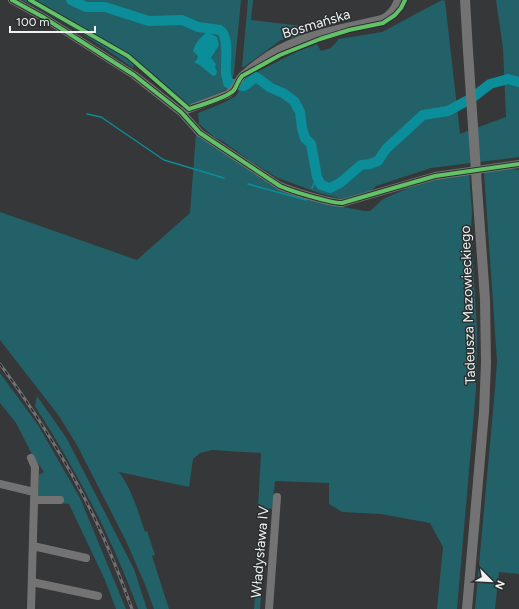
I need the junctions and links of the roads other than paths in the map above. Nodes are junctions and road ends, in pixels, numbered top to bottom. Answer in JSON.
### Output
{"nodes":[{"id":1,"x":12,"y":0,"type":"edge"},
{"id":2,"x":398,"y":0,"type":"edge"},
{"id":3,"x":464,"y":0,"type":"edge"},
{"id":4,"x":181,"y":112,"type":"junction"},
{"id":5,"x":519,"y":164,"type":"edge"},
{"id":6,"x":31,"y":458,"type":"dead end"},
{"id":7,"x":0,"y":484,"type":"edge"},
{"id":8,"x":34,"y":496,"type":"junction"},
{"id":9,"x":278,"y":497,"type":"dead end"},
{"id":10,"x":60,"y":500,"type":"dead end"},
{"id":11,"x":33,"y":546,"type":"junction"},
{"id":12,"x":86,"y":558,"type":"dead end"},
{"id":13,"x":32,"y":582,"type":"junction"},
{"id":14,"x":98,"y":596,"type":"dead end"},
{"id":15,"x":31,"y":609,"type":"edge"},
{"id":16,"x":269,"y":609,"type":"edge"},
{"id":17,"x":467,"y":609,"type":"edge"}],
"edges":[{"from":1,"to":4,"type":"street"},
{"from":2,"to":4,"type":"street","name":"Bosmańska"},
{"from":3,"to":17,"type":"main road","name":"Tadeusza Mazowieckiego","bridge":true},
{"from":4,"to":5,"type":"street"},
{"from":6,"to":8,"type":"street"},
{"from":7,"to":8,"type":"street"},
{"from":8,"to":10,"type":"street"},
{"from":8,"to":11,"type":"street"},
{"from":9,"to":16,"type":"street","name":"Władysława IV"},
{"from":11,"to":12,"type":"street"},
{"from":11,"to":13,"type":"street"},
{"from":13,"to":14,"type":"street"},
{"from":13,"to":15,"type":"street"}]}
